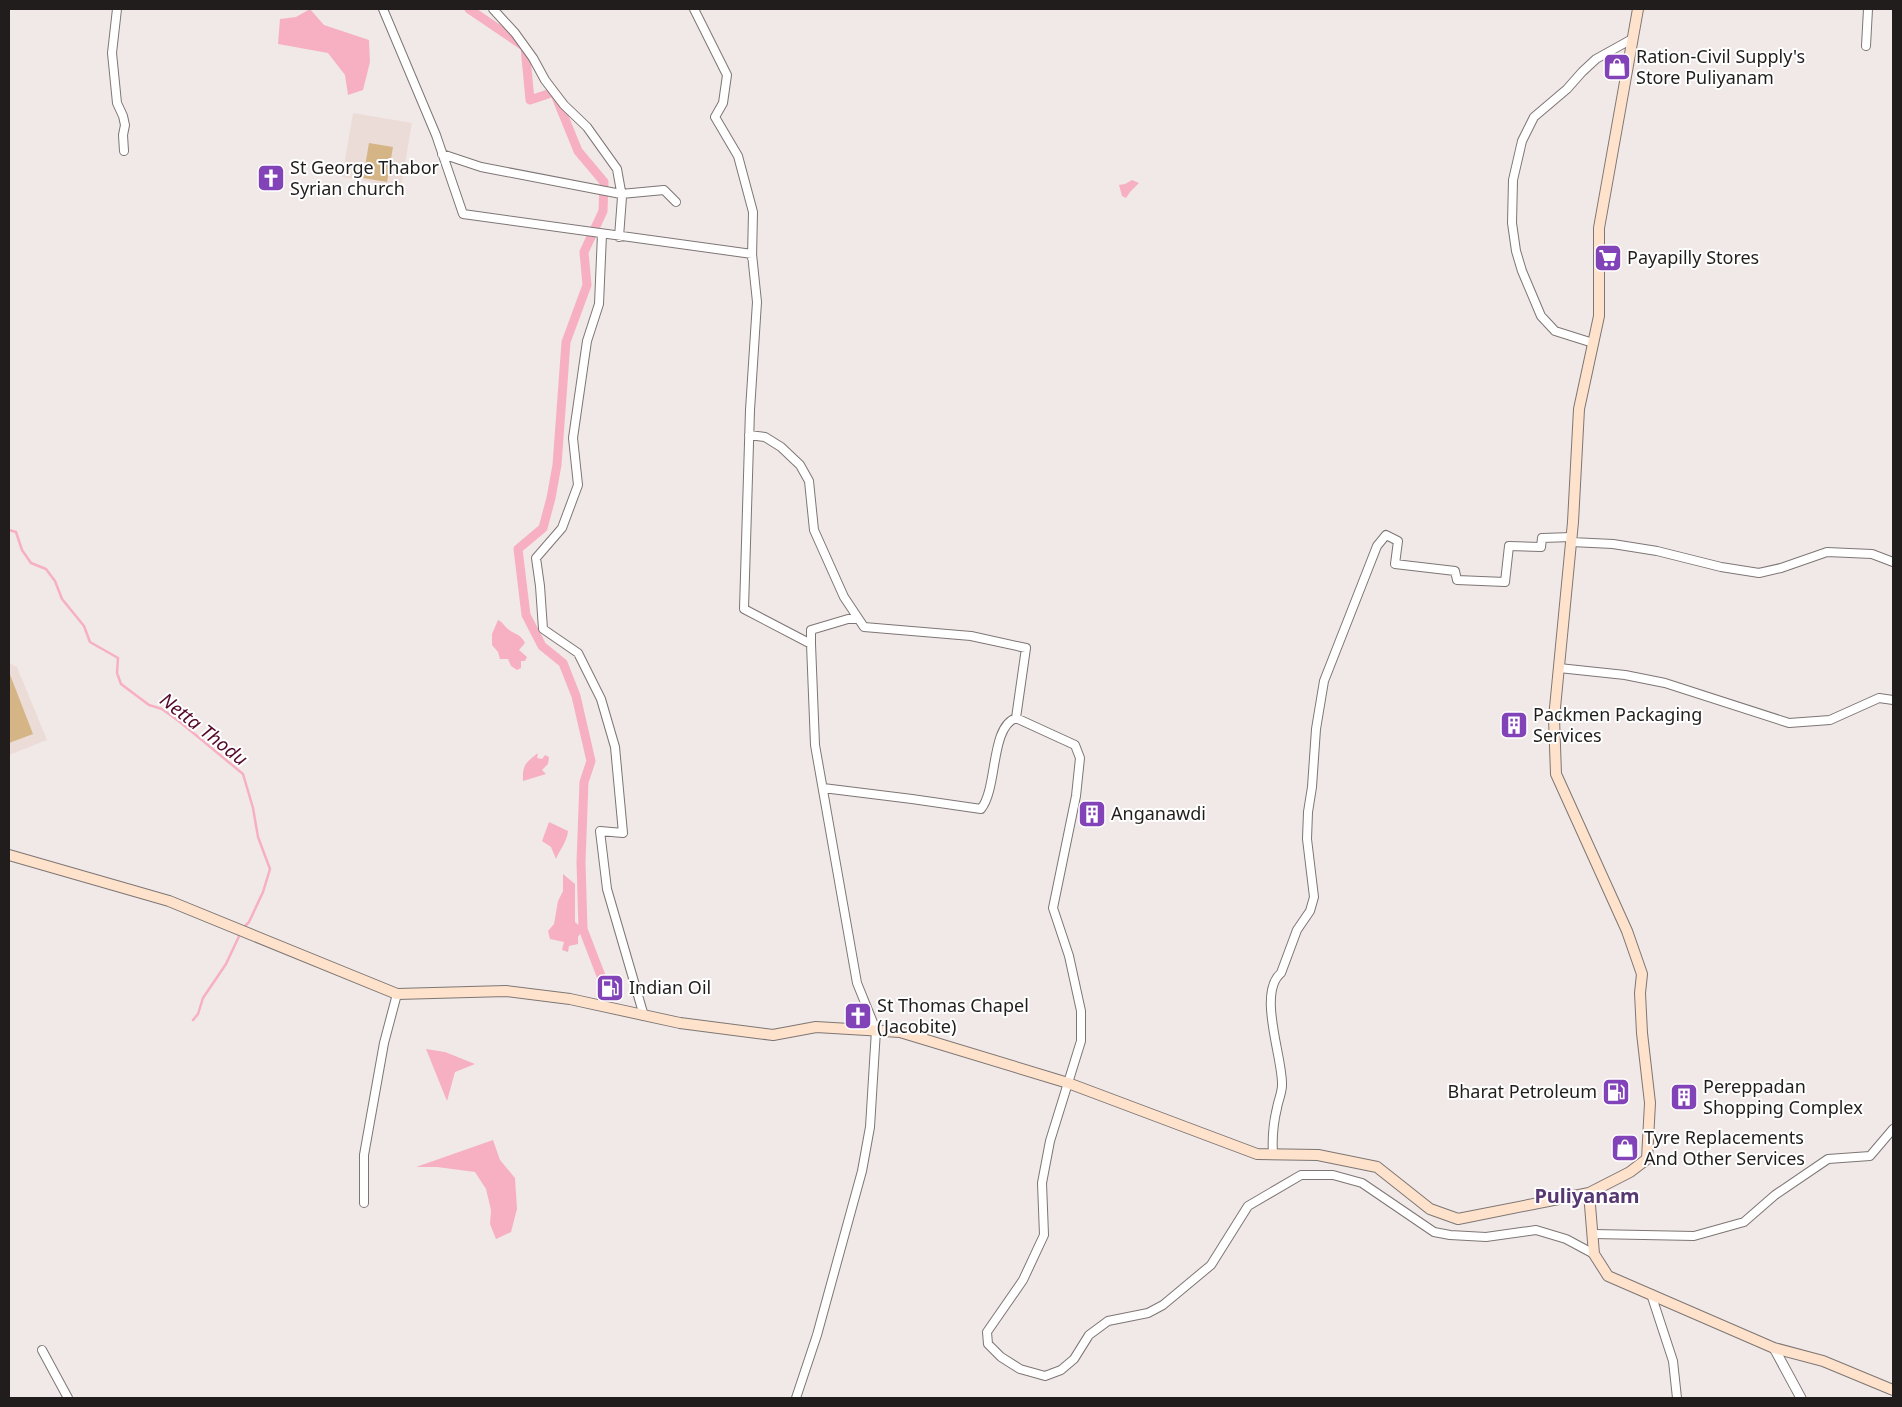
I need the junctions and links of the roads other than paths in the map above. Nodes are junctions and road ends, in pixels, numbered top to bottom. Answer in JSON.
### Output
{"nodes":[{"id":1,"x":117,"y":9,"type":"edge"},
{"id":2,"x":383,"y":9,"type":"edge"},
{"id":3,"x":493,"y":9,"type":"edge"},
{"id":4,"x":694,"y":9,"type":"edge"},
{"id":5,"x":1638,"y":9,"type":"edge"},
{"id":6,"x":1868,"y":9,"type":"edge"},
{"id":7,"x":1632,"y":39,"type":"junction"},
{"id":8,"x":1866,"y":46,"type":"dead end"},
{"id":9,"x":124,"y":151,"type":"dead end"},
{"id":10,"x":442,"y":154,"type":"junction"},
{"id":11,"x":622,"y":194,"type":"junction"},
{"id":12,"x":676,"y":202,"type":"dead end"},
{"id":13,"x":602,"y":234,"type":"junction"},
{"id":14,"x":619,"y":237,"type":"junction"},
{"id":15,"x":752,"y":258,"type":"junction"},
{"id":16,"x":1594,"y":342,"type":"junction"},
{"id":17,"x":749,"y":435,"type":"junction"},
{"id":18,"x":1571,"y":539,"type":"junction"},
{"id":19,"x":1893,"y":562,"type":"edge"},
{"id":20,"x":858,"y":619,"type":"junction"},
{"id":21,"x":811,"y":644,"type":"junction"},
{"id":22,"x":1559,"y":668,"type":"junction"},
{"id":23,"x":1893,"y":700,"type":"edge"},
{"id":24,"x":1016,"y":718,"type":"junction"},
{"id":25,"x":823,"y":788,"type":"junction"},
{"id":26,"x":9,"y":855,"type":"edge"},
{"id":27,"x":396,"y":994,"type":"junction"},
{"id":28,"x":644,"y":1016,"type":"junction"},
{"id":29,"x":876,"y":1030,"type":"junction"},
{"id":30,"x":1068,"y":1083,"type":"junction"},
{"id":31,"x":1893,"y":1129,"type":"edge"},
{"id":32,"x":1273,"y":1154,"type":"junction"},
{"id":33,"x":1589,"y":1192,"type":"junction"},
{"id":34,"x":364,"y":1203,"type":"dead end"},
{"id":35,"x":1593,"y":1234,"type":"junction"},
{"id":36,"x":1594,"y":1254,"type":"junction"},
{"id":37,"x":1651,"y":1294,"type":"junction"},
{"id":38,"x":1774,"y":1348,"type":"junction"},
{"id":39,"x":42,"y":1350,"type":"dead end"},
{"id":40,"x":1893,"y":1390,"type":"edge"},
{"id":41,"x":68,"y":1398,"type":"edge"},
{"id":42,"x":796,"y":1398,"type":"edge"},
{"id":43,"x":1677,"y":1398,"type":"edge"},
{"id":44,"x":1801,"y":1398,"type":"edge"}],
"edges":[{"from":1,"to":9,"type":"street"},
{"from":2,"to":10,"type":"street"},
{"from":3,"to":11,"type":"street"},
{"from":4,"to":15,"type":"street"},
{"from":5,"to":7,"type":"main road"},
{"from":6,"to":8,"type":"street"},
{"from":7,"to":16,"type":"main road"},
{"from":7,"to":16,"type":"street"},
{"from":10,"to":11,"type":"street"},
{"from":10,"to":13,"type":"street"},
{"from":11,"to":12,"type":"street"},
{"from":11,"to":14,"type":"street"},
{"from":13,"to":14,"type":"street"},
{"from":13,"to":28,"type":"street"},
{"from":14,"to":15,"type":"street"},
{"from":15,"to":17,"type":"street"},
{"from":16,"to":18,"type":"main road"},
{"from":17,"to":20,"type":"street"},
{"from":17,"to":21,"type":"street"},
{"from":18,"to":19,"type":"street"},
{"from":18,"to":22,"type":"main road"},
{"from":18,"to":32,"type":"street"},
{"from":20,"to":21,"type":"street"},
{"from":20,"to":24,"type":"street"},
{"from":21,"to":25,"type":"street"},
{"from":22,"to":23,"type":"street"},
{"from":22,"to":33,"type":"main road"},
{"from":24,"to":25,"type":"street"},
{"from":24,"to":30,"type":"street"},
{"from":25,"to":29,"type":"street"},
{"from":26,"to":27,"type":"main road"},
{"from":27,"to":28,"type":"main road"},
{"from":27,"to":34,"type":"street"},
{"from":28,"to":29,"type":"main road"},
{"from":29,"to":30,"type":"main road"},
{"from":29,"to":42,"type":"street"},
{"from":30,"to":32,"type":"main road"},
{"from":30,"to":36,"type":"street"},
{"from":31,"to":35,"type":"street"},
{"from":32,"to":33,"type":"main road"},
{"from":33,"to":35,"type":"main road"},
{"from":35,"to":36,"type":"main road"},
{"from":36,"to":37,"type":"main road"},
{"from":37,"to":38,"type":"main road"},
{"from":37,"to":43,"type":"street"},
{"from":38,"to":40,"type":"main road"},
{"from":38,"to":44,"type":"street"},
{"from":39,"to":41,"type":"street"}]}
